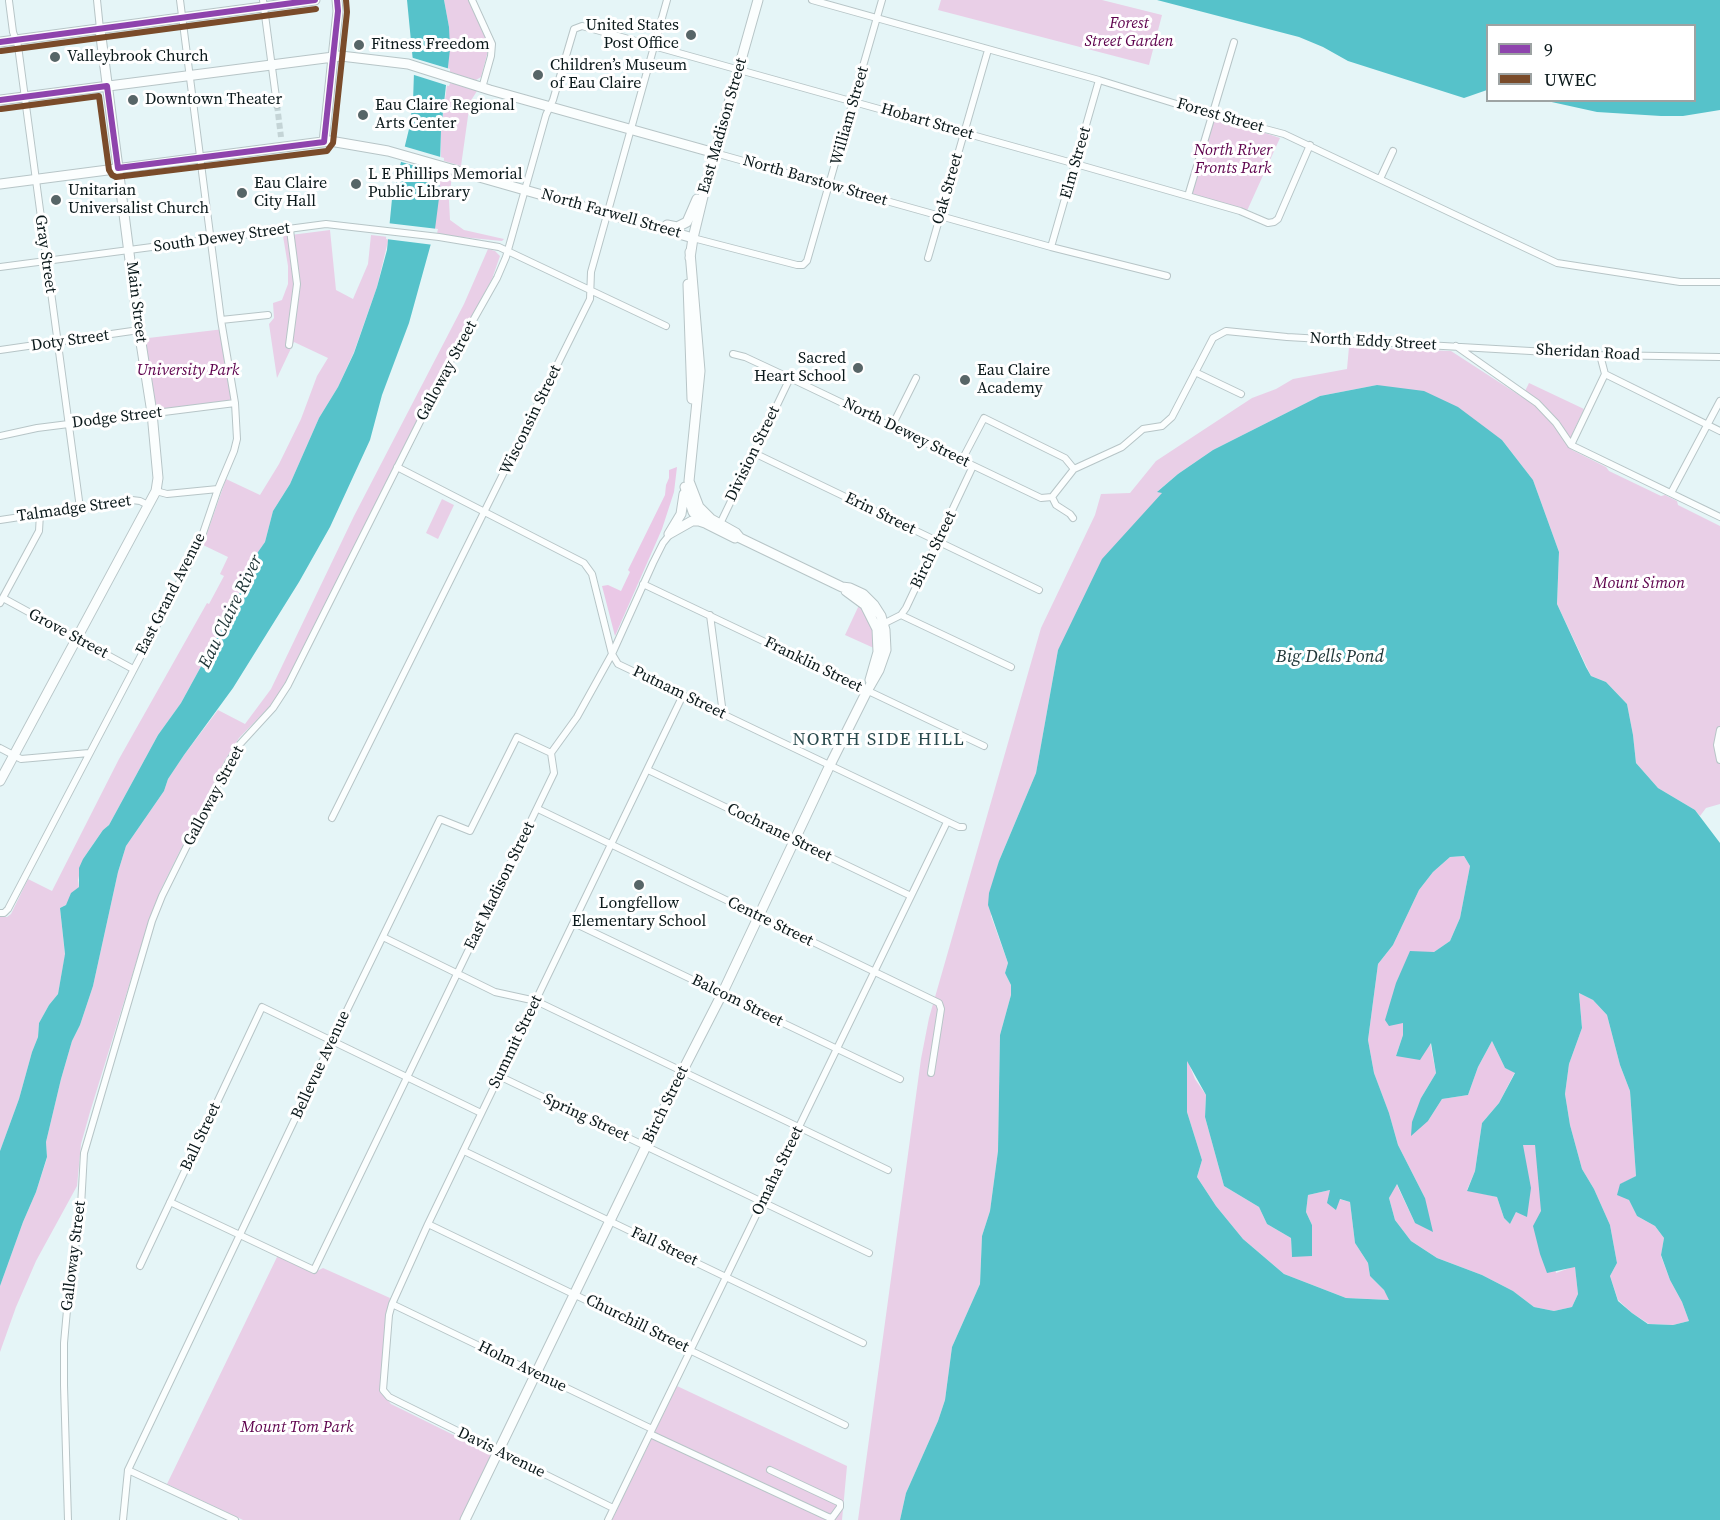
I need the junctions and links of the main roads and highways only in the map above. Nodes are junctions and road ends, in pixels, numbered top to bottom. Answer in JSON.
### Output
{"nodes":[{"id":1,"x":315,"y":0,"type":"edge"},
{"id":2,"x":337,"y":0,"type":"edge"},
{"id":3,"x":758,"y":0,"type":"edge"},
{"id":4,"x":263,"y":3,"type":"edge"},
{"id":5,"x":100,"y":29,"type":"junction"},
{"id":6,"x":0,"y":42,"type":"edge"},
{"id":7,"x":333,"y":56,"type":"junction"},
{"id":8,"x":107,"y":86,"type":"junction"},
{"id":9,"x":0,"y":100,"type":"edge"},
{"id":10,"x":324,"y":142,"type":"junction"},
{"id":11,"x":715,"y":153,"type":"junction"},
{"id":12,"x":118,"y":168,"type":"junction"},
{"id":13,"x":0,"y":184,"type":"edge"},
{"id":14,"x":706,"y":184,"type":"junction"},
{"id":15,"x":656,"y":227,"type":"junction"},
{"id":16,"x":693,"y":238,"type":"junction"},
{"id":17,"x":690,"y":252,"type":"junction"},
{"id":18,"x":684,"y":482,"type":"junction"},
{"id":19,"x":696,"y":510,"type":"junction"},
{"id":20,"x":707,"y":524,"type":"junction"},
{"id":21,"x":718,"y":527,"type":"junction"},
{"id":22,"x":0,"y":781,"type":"edge"},
{"id":23,"x":465,"y":1520,"type":"edge"}],
"edges":[{"from":1,"to":4,"type":"main road"},
{"from":2,"to":7,"type":"main road"},
{"from":3,"to":11,"type":"main road","name":"East Madison Street"},
{"from":4,"to":5,"type":"main road"},
{"from":5,"to":6,"type":"main road"},
{"from":5,"to":8,"type":"main road","name":"Main Street"},
{"from":7,"to":8,"type":"main road","name":"North Barstow Street"},
{"from":7,"to":10,"type":"main road"},
{"from":7,"to":11,"type":"main road","name":"North Barstow Street"},
{"from":8,"to":9,"type":"main road","name":"North Barstow Street"},
{"from":8,"to":12,"type":"main road","name":"Main Street"},
{"from":10,"to":12,"type":"main road","name":"North Farwell Street"},
{"from":10,"to":15,"type":"main road","name":"North Farwell Street"},
{"from":11,"to":14,"type":"main road","name":"East Madison Street"},
{"from":12,"to":13,"type":"main road","name":"North Farwell Street"},
{"from":12,"to":22,"type":"main road","name":"Main Street"},
{"from":14,"to":15,"type":"main road"},
{"from":14,"to":16,"type":"main road","name":"East Madison Street"},
{"from":15,"to":16,"type":"main road","name":"North Farwell Street"},
{"from":16,"to":17,"type":"main road","name":"East Madison Street"},
{"from":17,"to":18,"type":"main road","name":"East Madison Street"},
{"from":17,"to":19,"type":"main road","name":"East Madison Street"},
{"from":18,"to":19,"type":"main road","name":"East Madison Street"},
{"from":18,"to":20,"type":"main road"},
{"from":19,"to":20,"type":"main road"},
{"from":19,"to":21,"type":"main road"},
{"from":20,"to":21,"type":"main road"},
{"from":21,"to":23,"type":"main road","name":"Birch Street"}]}
